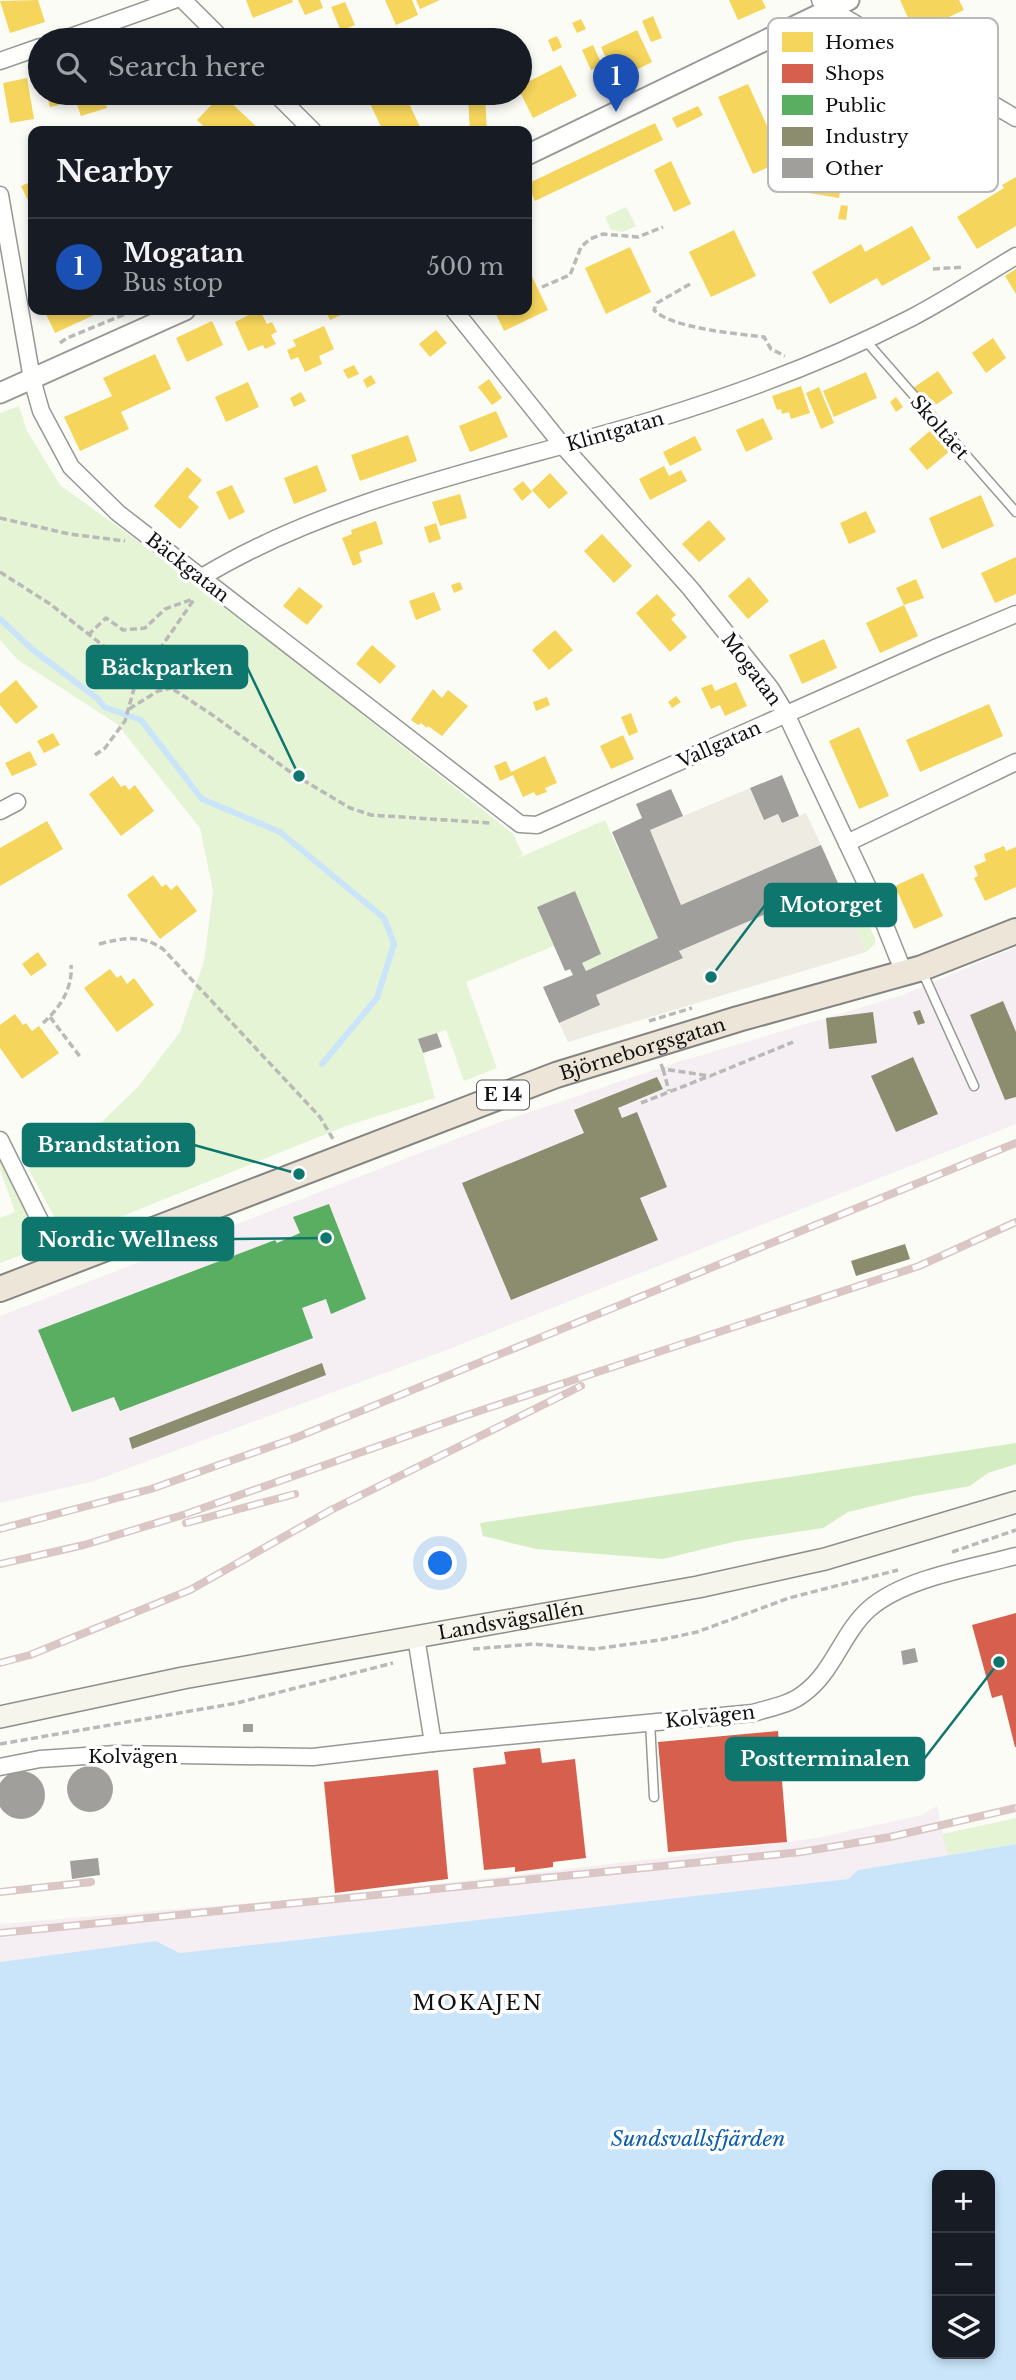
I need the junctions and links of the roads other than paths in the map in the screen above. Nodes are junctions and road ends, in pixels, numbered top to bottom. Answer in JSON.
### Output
{"nodes":[{"id":1,"x":174,"y":0,"type":"edge"},
{"id":2,"x":183,"y":0,"type":"edge"},
{"id":3,"x":849,"y":0,"type":"edge"},
{"id":4,"x":825,"y":5,"type":"edge"},
{"id":5,"x":799,"y":18,"type":"edge"},
{"id":6,"x":847,"y":18,"type":"edge"},
{"id":7,"x":96,"y":28,"type":"edge"},
{"id":8,"x":211,"y":28,"type":"edge"},
{"id":9,"x":768,"y":34,"type":"edge"},
{"id":10,"x":28,"y":51,"type":"edge"},
{"id":11,"x":0,"y":61,"type":"edge"},
{"id":12,"x":287,"y":105,"type":"edge"},
{"id":13,"x":998,"y":107,"type":"edge"},
{"id":14,"x":1016,"y":118,"type":"edge"},
{"id":15,"x":308,"y":126,"type":"edge"},
{"id":16,"x":532,"y":152,"type":"edge"},
{"id":17,"x":0,"y":195,"type":"edge"},
{"id":18,"x":1016,"y":256,"type":"edge"},
{"id":19,"x":174,"y":315,"type":"edge"},
{"id":20,"x":458,"y":315,"type":"edge"},
{"id":21,"x":866,"y":341,"type":"junction"},
{"id":22,"x":32,"y":379,"type":"junction"},
{"id":23,"x":0,"y":393,"type":"edge"},
{"id":24,"x":563,"y":446,"type":"junction"},
{"id":25,"x":1016,"y":512,"type":"edge"},
{"id":26,"x":202,"y":577,"type":"junction"},
{"id":27,"x":1016,"y":614,"type":"edge"},
{"id":28,"x":786,"y":714,"type":"junction"},
{"id":29,"x":1016,"y":762,"type":"edge"},
{"id":30,"x":17,"y":802,"type":"dead end"},
{"id":31,"x":0,"y":811,"type":"edge"},
{"id":32,"x":537,"y":825,"type":"joint"},
{"id":33,"x":847,"y":843,"type":"junction"},
{"id":34,"x":1016,"y":931,"type":"edge"},
{"id":35,"x":913,"y":971,"type":"junction"},
{"id":36,"x":974,"y":1086,"type":"dead end"},
{"id":37,"x":0,"y":1140,"type":"edge"},
{"id":38,"x":62,"y":1265,"type":"junction"},
{"id":39,"x":0,"y":1289,"type":"edge"},
{"id":40,"x":1016,"y":1502,"type":"edge"},
{"id":41,"x":1016,"y":1556,"type":"edge"},
{"id":42,"x":418,"y":1646,"type":"junction"},
{"id":43,"x":0,"y":1717,"type":"edge"},
{"id":44,"x":650,"y":1723,"type":"junction"},
{"id":45,"x":433,"y":1742,"type":"junction"},
{"id":46,"x":0,"y":1767,"type":"edge"},
{"id":47,"x":654,"y":1797,"type":"dead end"}],
"edges":[{"from":1,"to":7,"type":"street"},
{"from":2,"to":8,"type":"street"},
{"from":3,"to":4,"type":"street"},
{"from":4,"to":5,"type":"street"},
{"from":4,"to":6,"type":"street"},
{"from":9,"to":16,"type":"street"},
{"from":10,"to":11,"type":"street"},
{"from":12,"to":15,"type":"street"},
{"from":13,"to":14,"type":"street"},
{"from":17,"to":22,"type":"street","name":"Bäckgatan"},
{"from":18,"to":21,"type":"street","name":"Klintgatan"},
{"from":19,"to":22,"type":"street"},
{"from":20,"to":24,"type":"street","name":"Mogatan"},
{"from":21,"to":24,"type":"street","name":"Klintgatan"},
{"from":21,"to":25,"type":"lane","name":"Skoltået"},
{"from":22,"to":23,"type":"street"},
{"from":22,"to":26,"type":"street","name":"Bäckgatan"},
{"from":24,"to":26,"type":"street","name":"Klintgatan"},
{"from":24,"to":28,"type":"street","name":"Mogatan"},
{"from":26,"to":32,"type":"street","name":"Bäckgatan"},
{"from":27,"to":28,"type":"street","name":"Vallgatan"},
{"from":28,"to":32,"type":"street","name":"Vallgatan"},
{"from":28,"to":33,"type":"street","name":"Mogatan"},
{"from":29,"to":33,"type":"street"},
{"from":30,"to":31,"type":"street"},
{"from":33,"to":35,"type":"street","name":"Mogatan"},
{"from":34,"to":35,"type":"highway","name":"Björneborgsgatan","number":"E 14"},
{"from":35,"to":36,"type":"lane"},
{"from":35,"to":38,"type":"highway","name":"Björneborgsgatan","number":"E 14"},
{"from":37,"to":38,"type":"street"},
{"from":38,"to":39,"type":"highway","name":"Björneborgsgatan","number":"E 14"},
{"from":40,"to":42,"type":"main road","name":"Landsvägsallén"},
{"from":41,"to":44,"type":"street","name":"Kolvägen"},
{"from":42,"to":43,"type":"main road","name":"Landsvägsallén"},
{"from":42,"to":45,"type":"street"},
{"from":44,"to":45,"type":"street","name":"Kolvägen"},
{"from":44,"to":47,"type":"lane"},
{"from":45,"to":46,"type":"street","name":"Kolvägen"}]}
